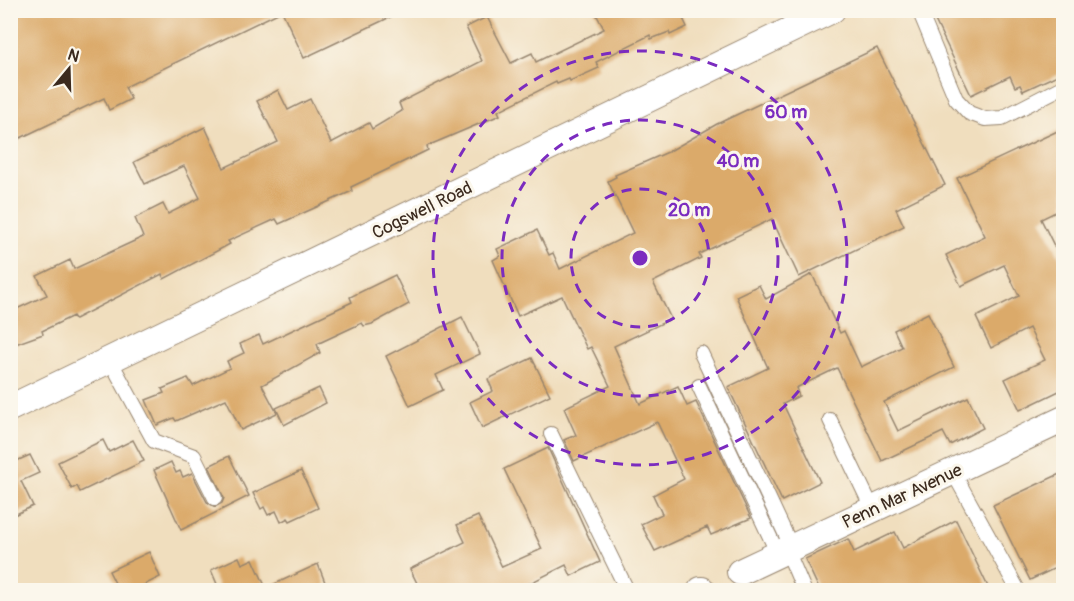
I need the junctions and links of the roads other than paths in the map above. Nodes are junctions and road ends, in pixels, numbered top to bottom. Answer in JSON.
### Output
{"nodes":[{"id":1,"x":832,"y":10,"type":"edge"},
{"id":2,"x":919,"y":10,"type":"edge"},
{"id":3,"x":1064,"y":86,"type":"edge"},
{"id":4,"x":702,"y":353,"type":"dead end"},
{"id":5,"x":110,"y":360,"type":"junction"},
{"id":6,"x":699,"y":386,"type":"dead end"},
{"id":7,"x":10,"y":408,"type":"edge"},
{"id":8,"x":1064,"y":419,"type":"edge"},
{"id":9,"x":830,"y":420,"type":"dead end"},
{"id":10,"x":550,"y":434,"type":"dead end"},
{"id":11,"x":953,"y":472,"type":"junction"},
{"id":12,"x":215,"y":498,"type":"dead end"},
{"id":13,"x":873,"y":510,"type":"junction"},
{"id":14,"x":786,"y":550,"type":"junction"},
{"id":15,"x":740,"y":572,"type":"dead end"},
{"id":16,"x":627,"y":591,"type":"edge"},
{"id":17,"x":804,"y":591,"type":"edge"},
{"id":18,"x":1018,"y":591,"type":"edge"}],
"edges":[{"from":1,"to":5,"type":"street","name":"Cogswell Road"},
{"from":2,"to":3,"type":"lane"},
{"from":4,"to":14,"type":"lane"},
{"from":5,"to":7,"type":"street","name":"Cogswell Road"},
{"from":5,"to":12,"type":"lane"},
{"from":6,"to":14,"type":"lane"},
{"from":8,"to":11,"type":"street","name":"Penn Mar Avenue"},
{"from":9,"to":13,"type":"lane"},
{"from":10,"to":16,"type":"lane"},
{"from":11,"to":13,"type":"street","name":"Penn Mar Avenue"},
{"from":11,"to":18,"type":"lane"},
{"from":13,"to":14,"type":"street","name":"Penn Mar Avenue"},
{"from":14,"to":15,"type":"street","name":"Penn Mar Avenue"},
{"from":14,"to":17,"type":"lane"}]}
